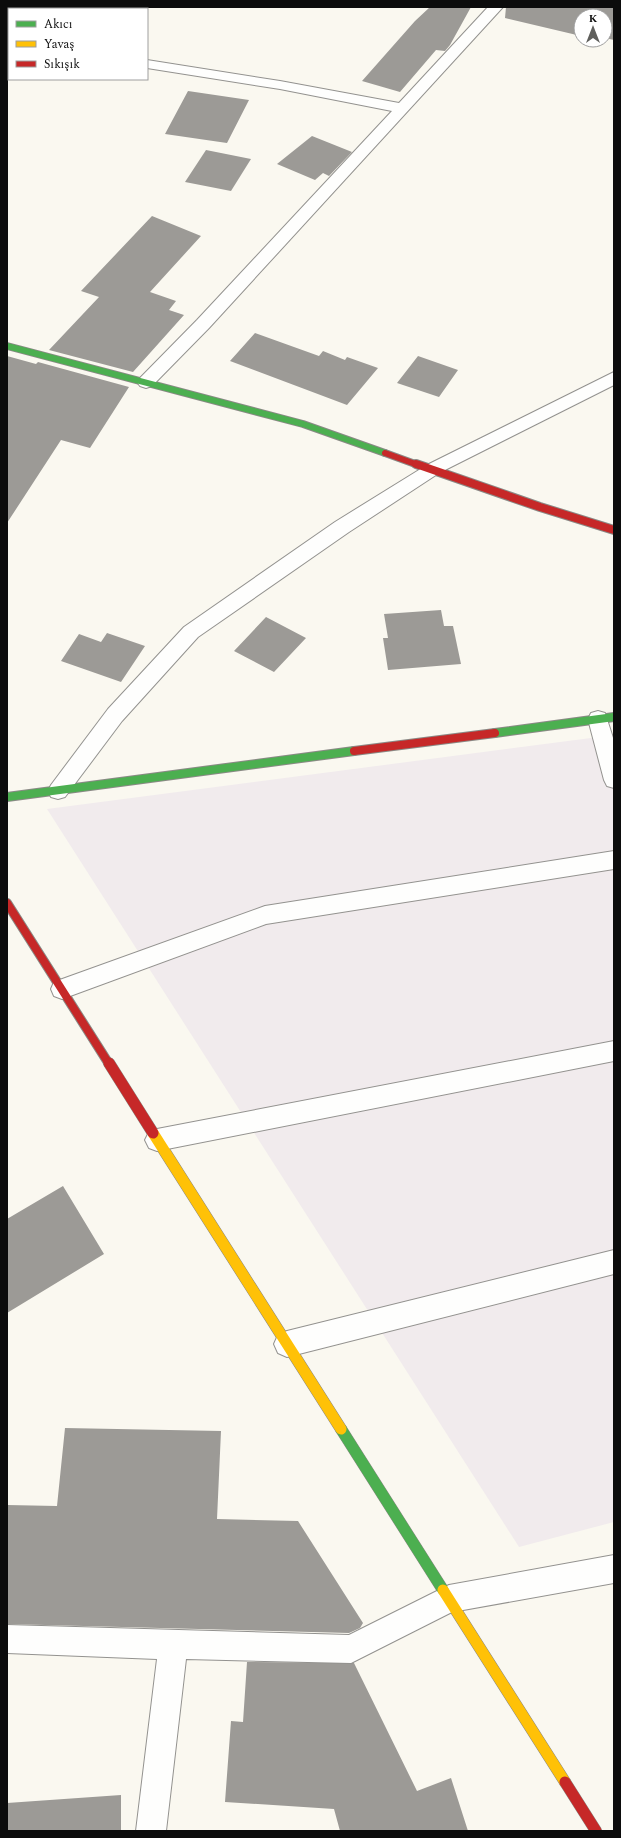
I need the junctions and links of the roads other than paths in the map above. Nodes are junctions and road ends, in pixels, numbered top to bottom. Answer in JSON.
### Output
{"nodes":[{"id":1,"x":496,"y":7,"type":"edge"},
{"id":2,"x":148,"y":64,"type":"edge"},
{"id":3,"x":402,"y":108,"type":"junction"},
{"id":4,"x":7,"y":346,"type":"edge"},
{"id":5,"x":614,"y":378,"type":"edge"},
{"id":6,"x":146,"y":382,"type":"junction"},
{"id":7,"x":433,"y":469,"type":"junction"},
{"id":8,"x":614,"y":530,"type":"edge"},
{"id":9,"x":606,"y":718,"type":"edge"},
{"id":10,"x":614,"y":780,"type":"edge"},
{"id":11,"x":58,"y":790,"type":"junction"},
{"id":12,"x":7,"y":797,"type":"edge"},
{"id":13,"x":614,"y":860,"type":"edge"},
{"id":14,"x":7,"y":903,"type":"edge"},
{"id":15,"x":62,"y":990,"type":"junction"},
{"id":16,"x":614,"y":1051,"type":"edge"},
{"id":17,"x":157,"y":1140,"type":"junction"},
{"id":18,"x":614,"y":1262,"type":"edge"},
{"id":19,"x":287,"y":1344,"type":"junction"},
{"id":20,"x":614,"y":1568,"type":"edge"},
{"id":21,"x":449,"y":1599,"type":"junction"},
{"id":22,"x":7,"y":1639,"type":"edge"},
{"id":23,"x":173,"y":1645,"type":"junction"},
{"id":24,"x":151,"y":1831,"type":"edge"},
{"id":25,"x":596,"y":1831,"type":"edge"}],
"edges":[{"from":1,"to":3,"type":"street"},
{"from":2,"to":3,"type":"street"},
{"from":3,"to":6,"type":"street"},
{"from":4,"to":6,"type":"street"},
{"from":5,"to":7,"type":"street"},
{"from":6,"to":7,"type":"street"},
{"from":7,"to":8,"type":"street"},
{"from":7,"to":11,"type":"street"},
{"from":9,"to":10,"type":"street"},
{"from":9,"to":11,"type":"street"},
{"from":11,"to":12,"type":"street"},
{"from":13,"to":15,"type":"street"},
{"from":14,"to":15,"type":"street"},
{"from":15,"to":17,"type":"street"},
{"from":16,"to":17,"type":"street"},
{"from":17,"to":19,"type":"street"},
{"from":18,"to":19,"type":"street"},
{"from":19,"to":21,"type":"street"},
{"from":20,"to":21,"type":"street"},
{"from":21,"to":23,"type":"street"},
{"from":21,"to":25,"type":"street"},
{"from":22,"to":23,"type":"street"},
{"from":23,"to":24,"type":"street"}]}
